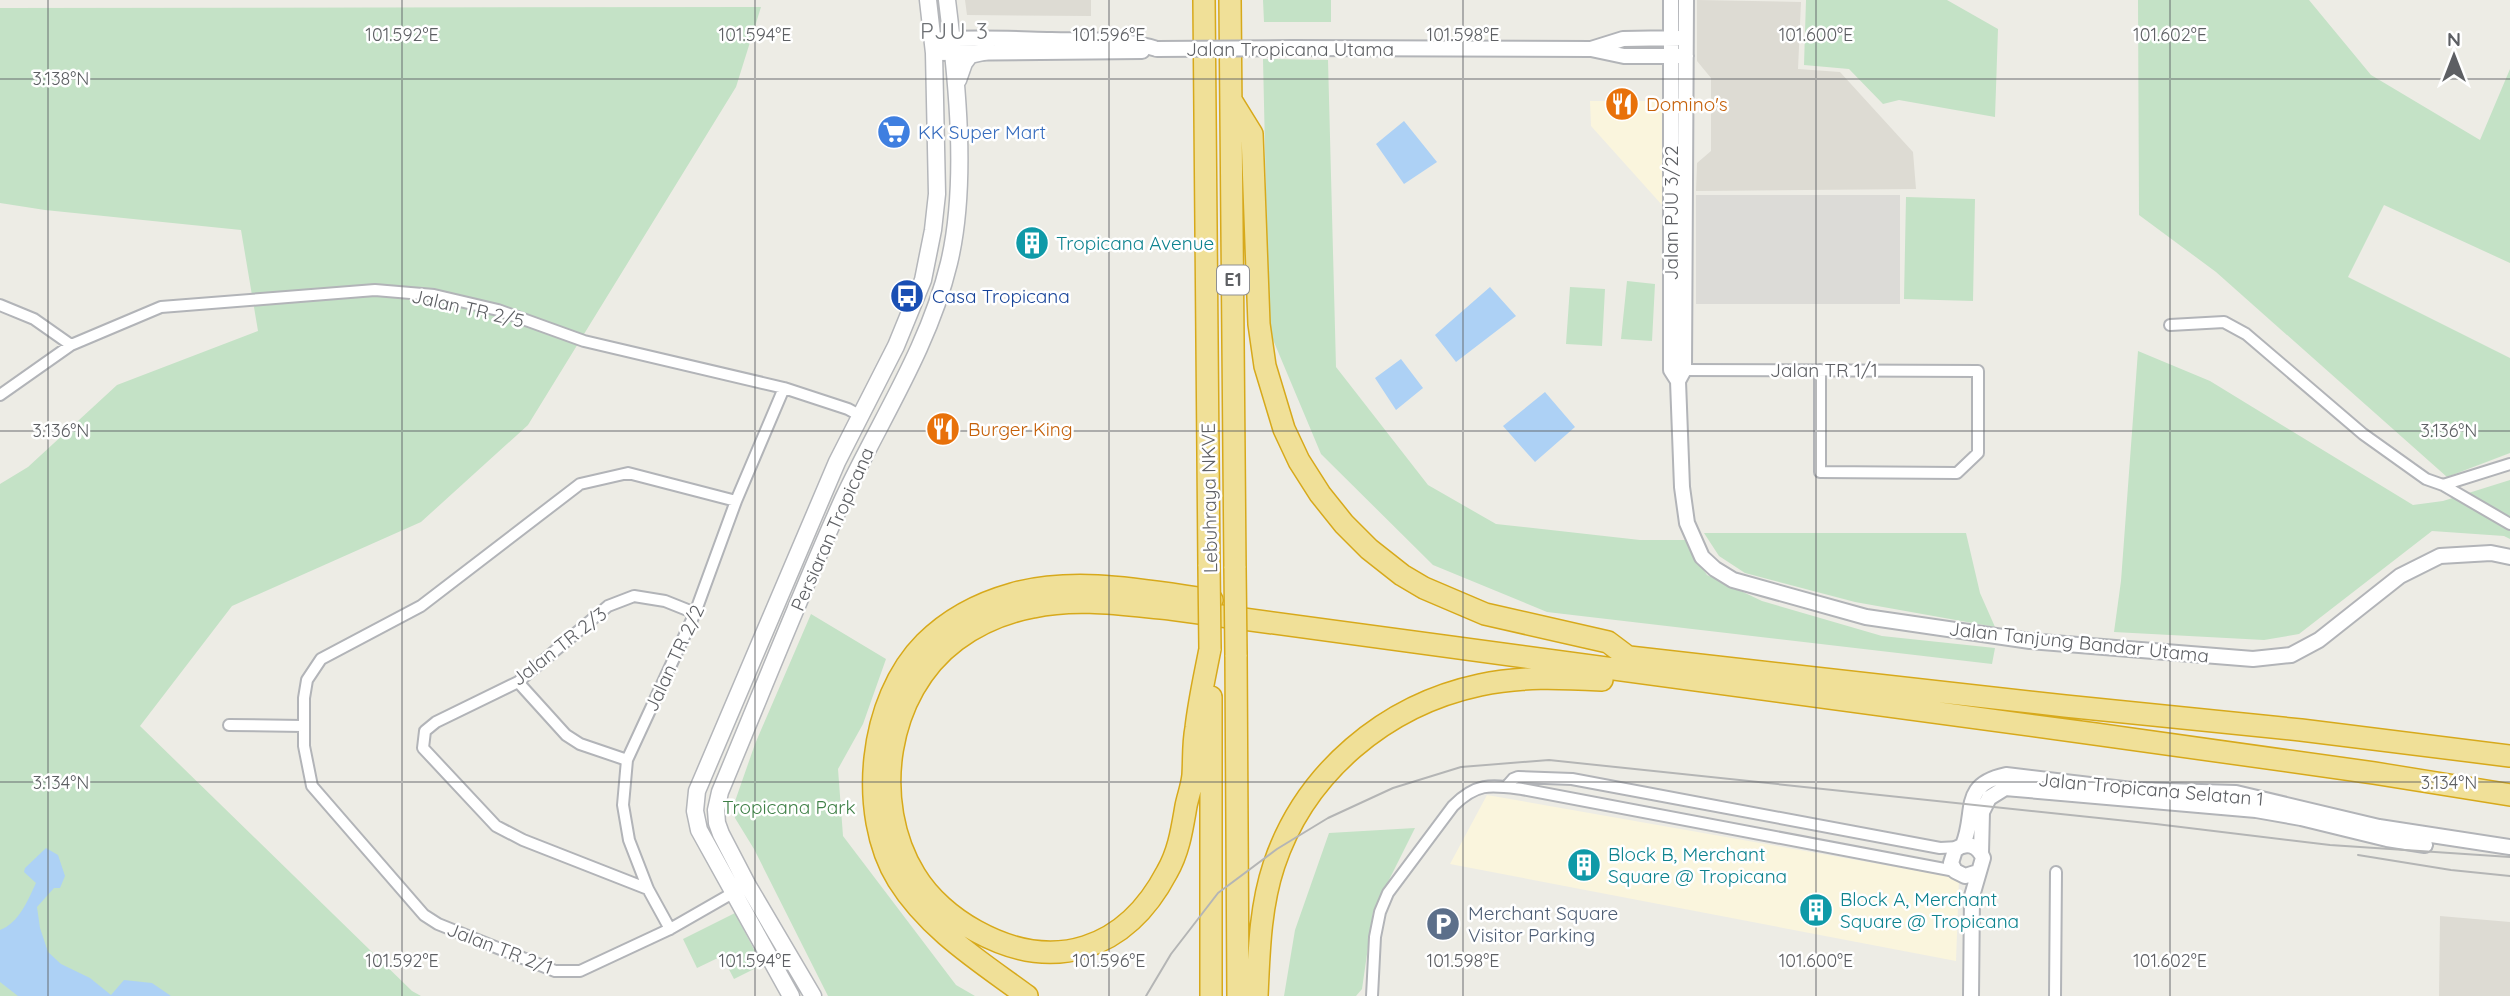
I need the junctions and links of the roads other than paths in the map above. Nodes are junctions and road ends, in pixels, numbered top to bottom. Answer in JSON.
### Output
{"nodes":[{"id":1,"x":928,"y":0,"type":"edge"},
{"id":2,"x":947,"y":0,"type":"edge"},
{"id":3,"x":1204,"y":0,"type":"edge"},
{"id":4,"x":1230,"y":0,"type":"edge"},
{"id":5,"x":1671,"y":0,"type":"edge"},
{"id":6,"x":1686,"y":0,"type":"edge"},
{"id":7,"x":1670,"y":38,"type":"junction"},
{"id":8,"x":1686,"y":38,"type":"junction"},
{"id":9,"x":953,"y":45,"type":"junction"},
{"id":10,"x":933,"y":47,"type":"junction"},
{"id":11,"x":1591,"y":49,"type":"junction"},
{"id":12,"x":1157,"y":50,"type":"junction"},
{"id":13,"x":988,"y":51,"type":"junction"},
{"id":14,"x":1686,"y":56,"type":"junction"},
{"id":15,"x":1670,"y":57,"type":"junction"},
{"id":16,"x":956,"y":86,"type":"junction"},
{"id":17,"x":1231,"y":100,"type":"junction"},
{"id":18,"x":0,"y":305,"type":"edge"},
{"id":19,"x":2170,"y":325,"type":"dead end"},
{"id":20,"x":71,"y":345,"type":"junction"},
{"id":21,"x":1819,"y":370,"type":"junction"},
{"id":22,"x":1678,"y":374,"type":"junction"},
{"id":23,"x":784,"y":388,"type":"junction"},
{"id":24,"x":0,"y":395,"type":"edge"},
{"id":25,"x":861,"y":415,"type":"junction"},
{"id":26,"x":878,"y":426,"type":"junction"},
{"id":27,"x":2510,"y":464,"type":"edge"},
{"id":28,"x":2443,"y":485,"type":"junction"},
{"id":29,"x":1682,"y":487,"type":"joint"},
{"id":30,"x":736,"y":501,"type":"junction"},
{"id":31,"x":2510,"y":524,"type":"edge"},
{"id":32,"x":2510,"y":557,"type":"edge"},
{"id":33,"x":695,"y":613,"type":"junction"},
{"id":34,"x":1210,"y":649,"type":"junction"},
{"id":35,"x":1634,"y":665,"type":"junction"},
{"id":36,"x":518,"y":682,"type":"junction"},
{"id":37,"x":229,"y":725,"type":"dead end"},
{"id":38,"x":303,"y":726,"type":"junction"},
{"id":39,"x":2510,"y":755,"type":"edge"},
{"id":40,"x":627,"y":760,"type":"junction"},
{"id":41,"x":1506,"y":787,"type":"junction"},
{"id":42,"x":2510,"y":795,"type":"edge"},
{"id":43,"x":1961,"y":846,"type":"junction"},
{"id":44,"x":2510,"y":848,"type":"edge"},
{"id":45,"x":1981,"y":853,"type":"junction"},
{"id":46,"x":2510,"y":856,"type":"edge"},
{"id":47,"x":1978,"y":872,"type":"junction"},
{"id":48,"x":2056,"y":872,"type":"dead end"},
{"id":49,"x":1958,"y":873,"type":"junction"},
{"id":50,"x":741,"y":888,"type":"junction"},
{"id":51,"x":648,"y":889,"type":"junction"},
{"id":52,"x":1972,"y":895,"type":"junction"},
{"id":53,"x":670,"y":929,"type":"junction"},
{"id":54,"x":791,"y":996,"type":"edge"},
{"id":55,"x":813,"y":996,"type":"edge"},
{"id":56,"x":1027,"y":996,"type":"edge"},
{"id":57,"x":1211,"y":996,"type":"edge"},
{"id":58,"x":1238,"y":996,"type":"edge"},
{"id":59,"x":1257,"y":996,"type":"edge"},
{"id":60,"x":1372,"y":996,"type":"edge"},
{"id":61,"x":1970,"y":996,"type":"edge"},
{"id":62,"x":2056,"y":996,"type":"edge"}],
"edges":[{"from":1,"to":10,"type":"main road","name":"Persiaran Tropicana"},
{"from":2,"to":9,"type":"main road","name":"Persiaran Tropicana"},
{"from":3,"to":34,"type":"highway","name":"Lebuhraya NKVE","number":"E1","bridge":true},
{"from":4,"to":17,"type":"highway","name":"Lebuhraya NKVE","number":"E1"},
{"from":5,"to":7,"type":"street","name":"Jalan PJU 3/22"},
{"from":6,"to":8,"type":"street","name":"Jalan PJU 3/22"},
{"from":7,"to":8,"type":"street","name":"Jalan Tropicana Utama"},
{"from":7,"to":11,"type":"street","name":"Jalan Tropicana Utama"},
{"from":7,"to":15,"type":"street","name":"Jalan PJU 3/22"},
{"from":8,"to":14,"type":"street","name":"Jalan PJU 3/22"},
{"from":9,"to":10,"type":"street"},
{"from":9,"to":12,"type":"street","name":"Jalan Tropicana Utama"},
{"from":9,"to":13,"type":"street","name":"Jalan Tropicana Utama"},
{"from":9,"to":16,"type":"main road","name":"Persiaran Tropicana"},
{"from":10,"to":25,"type":"main road","name":"Persiaran Tropicana"},
{"from":11,"to":12,"type":"street","name":"Jalan Tropicana Utama","bridge":true},
{"from":11,"to":15,"type":"street","name":"Jalan Tropicana Utama"},
{"from":12,"to":13,"type":"street","name":"Jalan Tropicana Utama"},
{"from":13,"to":16,"type":"main road"},
{"from":14,"to":15,"type":"street","name":"Jalan Tropicana Utama"},
{"from":14,"to":22,"type":"street","name":"Jalan PJU 3/22"},
{"from":15,"to":22,"type":"street","name":"Jalan PJU 3/22"},
{"from":16,"to":26,"type":"main road","name":"Persiaran Tropicana"},
{"from":17,"to":35,"type":"highway"},
{"from":17,"to":58,"type":"highway","name":"Lebuhraya NKVE","number":"E1","bridge":true},
{"from":18,"to":20,"type":"street"},
{"from":19,"to":28,"type":"street"},
{"from":20,"to":23,"type":"street","name":"Jalan TR 2/5"},
{"from":20,"to":24,"type":"street","name":"Jalan TR 2/5"},
{"from":21,"to":21,"type":"street","name":"Jalan TR 1/1"},
{"from":21,"to":22,"type":"street","name":"Jalan TR 1/1"},
{"from":22,"to":29,"type":"street","name":"Jalan PJU 3/22"},
{"from":23,"to":25,"type":"street","name":"Jalan TR 2/5"},
{"from":23,"to":30,"type":"street","name":"Jalan TR 2/2"},
{"from":25,"to":26,"type":"main road"},
{"from":25,"to":50,"type":"main road","name":"Persiaran Tropicana"},
{"from":26,"to":50,"type":"main road","name":"Persiaran Tropicana"},
{"from":27,"to":28,"type":"street"},
{"from":28,"to":31,"type":"street"},
{"from":29,"to":32,"type":"street","name":"Jalan Tanjung Bandar Utama"},
{"from":30,"to":33,"type":"street","name":"Jalan TR 2/2"},
{"from":30,"to":38,"type":"street","name":"Jalan TR 2/1"},
{"from":33,"to":36,"type":"street","name":"Jalan TR 2/3"},
{"from":33,"to":40,"type":"street","name":"Jalan TR 2/2"},
{"from":34,"to":35,"type":"highway"},
{"from":34,"to":57,"type":"highway","name":"Lebuhraya NKVE","number":"E1"},
{"from":35,"to":39,"type":"highway"},
{"from":35,"to":42,"type":"highway"},
{"from":35,"to":56,"type":"highway"},
{"from":35,"to":59,"type":"highway"},
{"from":36,"to":40,"type":"street"},
{"from":36,"to":51,"type":"street","name":"Jalan TR 2/3"},
{"from":37,"to":38,"type":"street"},
{"from":38,"to":53,"type":"street","name":"Jalan TR 2/1"},
{"from":40,"to":51,"type":"street","name":"Jalan TR 2/2"},
{"from":41,"to":43,"type":"street"},
{"from":41,"to":49,"type":"street"},
{"from":41,"to":60,"type":"street"},
{"from":43,"to":44,"type":"street","name":"Jalan Tropicana Selatan 1"},
{"from":43,"to":45,"type":"street"},
{"from":43,"to":49,"type":"street"},
{"from":45,"to":46,"type":"street","name":"Jalan Tropicana Selatan 1"},
{"from":45,"to":47,"type":"street"},
{"from":47,"to":49,"type":"street"},
{"from":47,"to":52,"type":"street"},
{"from":48,"to":62,"type":"street"},
{"from":49,"to":52,"type":"street"},
{"from":50,"to":53,"type":"street","name":"Jalan TR 2/1"},
{"from":50,"to":54,"type":"main road","name":"Persiaran Tropicana"},
{"from":50,"to":55,"type":"main road","name":"Persiaran Tropicana"},
{"from":51,"to":53,"type":"street","name":"Jalan TR 2/2"},
{"from":52,"to":61,"type":"street"}]}
